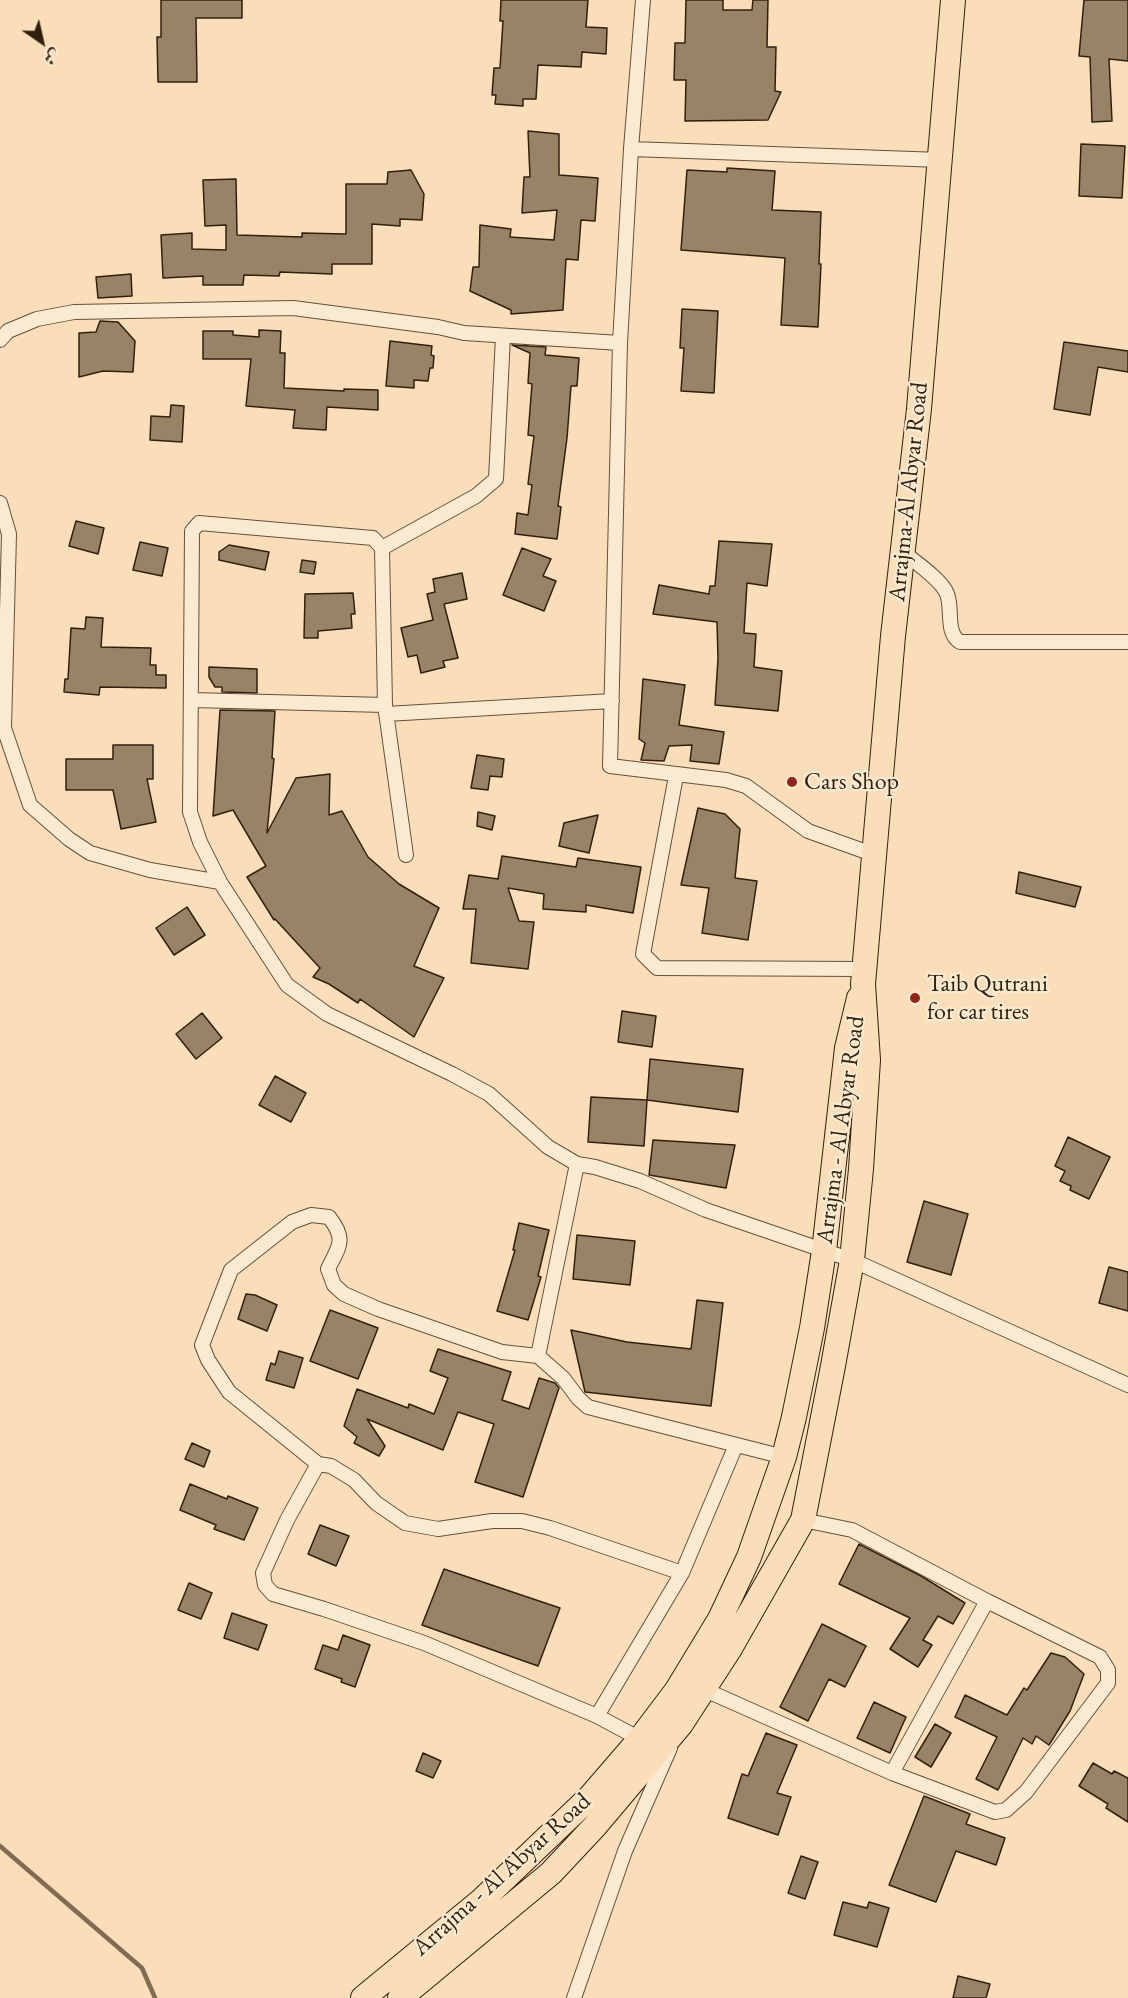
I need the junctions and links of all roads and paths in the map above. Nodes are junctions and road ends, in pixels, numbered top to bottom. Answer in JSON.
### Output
{"nodes":[{"id":1,"x":643,"y":0,"type":"edge"},
{"id":2,"x":953,"y":0,"type":"edge"},
{"id":3,"x":631,"y":149,"type":"junction"},
{"id":4,"x":941,"y":160,"type":"junction"},
{"id":5,"x":503,"y":336,"type":"junction"},
{"id":6,"x":0,"y":340,"type":"edge"},
{"id":7,"x":620,"y":343,"type":"junction"},
{"id":8,"x":0,"y":502,"type":"edge"},
{"id":9,"x":382,"y":548,"type":"junction"},
{"id":10,"x":903,"y":552,"type":"junction"},
{"id":11,"x":1128,"y":642,"type":"edge"},
{"id":12,"x":192,"y":700,"type":"junction"},
{"id":13,"x":612,"y":701,"type":"junction"},
{"id":14,"x":386,"y":710,"type":"junction"},
{"id":15,"x":676,"y":776,"type":"junction"},
{"id":16,"x":406,"y":855,"type":"dead end"},
{"id":17,"x":875,"y":855,"type":"junction"},
{"id":18,"x":220,"y":882,"type":"junction"},
{"id":19,"x":864,"y":976,"type":"junction"},
{"id":20,"x":577,"y":1164,"type":"junction"},
{"id":21,"x":824,"y":1251,"type":"junction"},
{"id":22,"x":852,"y":1260,"type":"junction"},
{"id":23,"x":538,"y":1356,"type":"junction"},
{"id":24,"x":1128,"y":1385,"type":"edge"},
{"id":25,"x":736,"y":1445,"type":"junction"},
{"id":26,"x":784,"y":1457,"type":"junction"},
{"id":27,"x":318,"y":1464,"type":"junction"},
{"id":28,"x":803,"y":1520,"type":"junction"},
{"id":29,"x":682,"y":1573,"type":"junction"},
{"id":30,"x":987,"y":1601,"type":"junction"},
{"id":31,"x":703,"y":1689,"type":"junction"},
{"id":32,"x":597,"y":1716,"type":"junction"},
{"id":33,"x":681,"y":1724,"type":"junction"},
{"id":34,"x":640,"y":1739,"type":"junction"},
{"id":35,"x":892,"y":1773,"type":"junction"},
{"id":36,"x":363,"y":1998,"type":"edge"},
{"id":37,"x":400,"y":1998,"type":"edge"},
{"id":38,"x":574,"y":1998,"type":"edge"}],
"edges":[{"from":1,"to":3,"type":"street"},
{"from":2,"to":4,"type":"highway","name":"Arrajma-Al Abyar Road"},
{"from":3,"to":4,"type":"street"},
{"from":3,"to":7,"type":"street"},
{"from":4,"to":10,"type":"highway","name":"Arrajma-Al Abyar Road"},
{"from":5,"to":6,"type":"street"},
{"from":5,"to":7,"type":"street"},
{"from":5,"to":9,"type":"street"},
{"from":7,"to":13,"type":"street"},
{"from":8,"to":18,"type":"street"},
{"from":9,"to":12,"type":"street"},
{"from":9,"to":14,"type":"street"},
{"from":10,"to":11,"type":"street"},
{"from":10,"to":17,"type":"highway","name":"Arrajma-Al Abyar Road"},
{"from":12,"to":14,"type":"street"},
{"from":12,"to":18,"type":"street"},
{"from":13,"to":14,"type":"street"},
{"from":13,"to":15,"type":"street"},
{"from":14,"to":16,"type":"street"},
{"from":15,"to":17,"type":"street"},
{"from":15,"to":19,"type":"street"},
{"from":17,"to":19,"type":"highway","name":"Arrajma-Al Abyar Road"},
{"from":18,"to":20,"type":"street"},
{"from":19,"to":21,"type":"highway","name":"Arrajma - Al Abyar Road"},
{"from":19,"to":22,"type":"highway","name":"Arrajma - Al Abyar Road"},
{"from":20,"to":21,"type":"street"},
{"from":20,"to":23,"type":"street"},
{"from":21,"to":22,"type":"street"},
{"from":21,"to":26,"type":"highway","name":"Arrajma - Al Abyar Road"},
{"from":22,"to":24,"type":"street"},
{"from":22,"to":28,"type":"highway","name":"Arrajma - Al Abyar Road"},
{"from":23,"to":25,"type":"street"},
{"from":23,"to":27,"type":"street"},
{"from":25,"to":26,"type":"street"},
{"from":25,"to":29,"type":"street"},
{"from":26,"to":34,"type":"highway","name":"Arrajma - Al Abyar Road"},
{"from":27,"to":29,"type":"street"},
{"from":27,"to":32,"type":"street"},
{"from":28,"to":30,"type":"street"},
{"from":28,"to":31,"type":"highway","name":"Arrajma - Al Abyar Road"},
{"from":29,"to":32,"type":"street"},
{"from":30,"to":35,"type":"street"},
{"from":30,"to":35,"type":"street"},
{"from":31,"to":33,"type":"highway","name":"Arrajma - Al Abyar Road"},
{"from":31,"to":35,"type":"street"},
{"from":32,"to":34,"type":"street"},
{"from":33,"to":37,"type":"highway","name":"Arrajma - Al Abyar Road"},
{"from":33,"to":38,"type":"street"},
{"from":34,"to":36,"type":"highway","name":"Arrajma - Al Abyar Road"}]}
